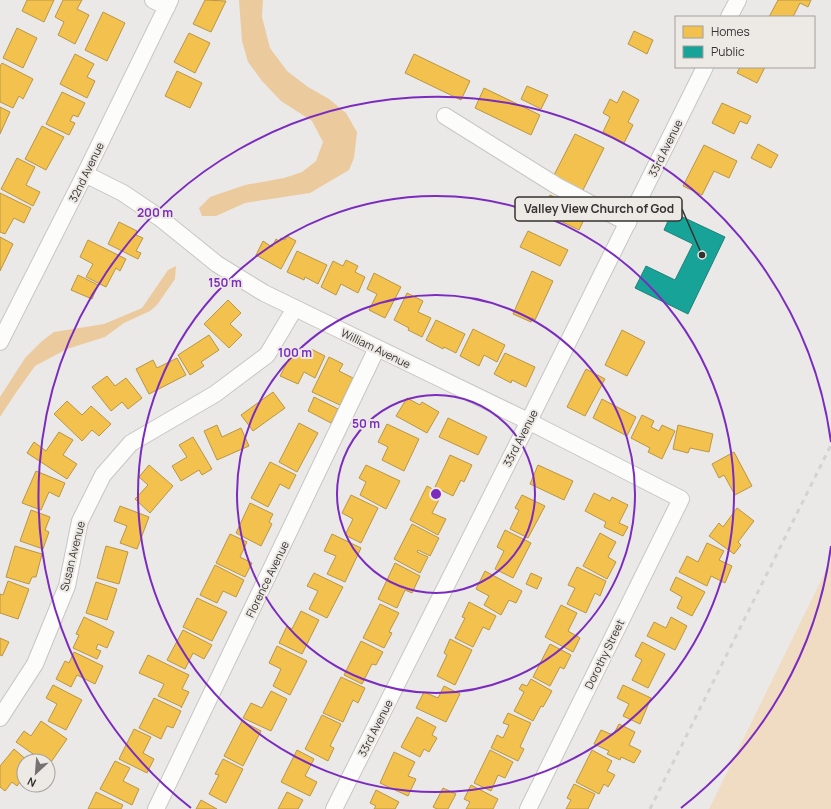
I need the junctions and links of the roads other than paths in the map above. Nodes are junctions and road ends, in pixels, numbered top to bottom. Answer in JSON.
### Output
{"nodes":[{"id":1,"x":738,"y":0,"type":"edge"},
{"id":2,"x":163,"y":2,"type":"edge"},
{"id":3,"x":730,"y":16,"type":"edge"},
{"id":4,"x":705,"y":68,"type":"edge"},
{"id":5,"x":445,"y":116,"type":"dead end"},
{"id":6,"x":85,"y":174,"type":"junction"},
{"id":7,"x":628,"y":223,"type":"junction"},
{"id":8,"x":295,"y":308,"type":"junction"},
{"id":9,"x":0,"y":342,"type":"edge"},
{"id":10,"x":378,"y":348,"type":"junction"},
{"id":11,"x":528,"y":422,"type":"junction"},
{"id":12,"x":681,"y":499,"type":"joint"},
{"id":13,"x":0,"y":718,"type":"edge"},
{"id":14,"x":156,"y":809,"type":"edge"},
{"id":15,"x":334,"y":809,"type":"edge"},
{"id":16,"x":528,"y":809,"type":"edge"}],
"edges":[{"from":1,"to":3,"type":"street"},
{"from":2,"to":6,"type":"street","name":"32nd Avenue"},
{"from":4,"to":7,"type":"street","name":"33rd Avenue"},
{"from":5,"to":7,"type":"street"},
{"from":6,"to":8,"type":"street","name":"William Avenue"},
{"from":6,"to":9,"type":"street","name":"32nd Avenue"},
{"from":7,"to":11,"type":"street","name":"33rd Avenue"},
{"from":8,"to":10,"type":"street","name":"William Avenue"},
{"from":8,"to":13,"type":"street","name":"Susan Avenue"},
{"from":10,"to":11,"type":"street","name":"William Avenue"},
{"from":10,"to":14,"type":"street","name":"Florence Avenue"},
{"from":11,"to":12,"type":"street","name":"William Avenue"},
{"from":11,"to":15,"type":"street","name":"33rd Avenue"},
{"from":12,"to":16,"type":"street","name":"Dorothy Street"}]}
